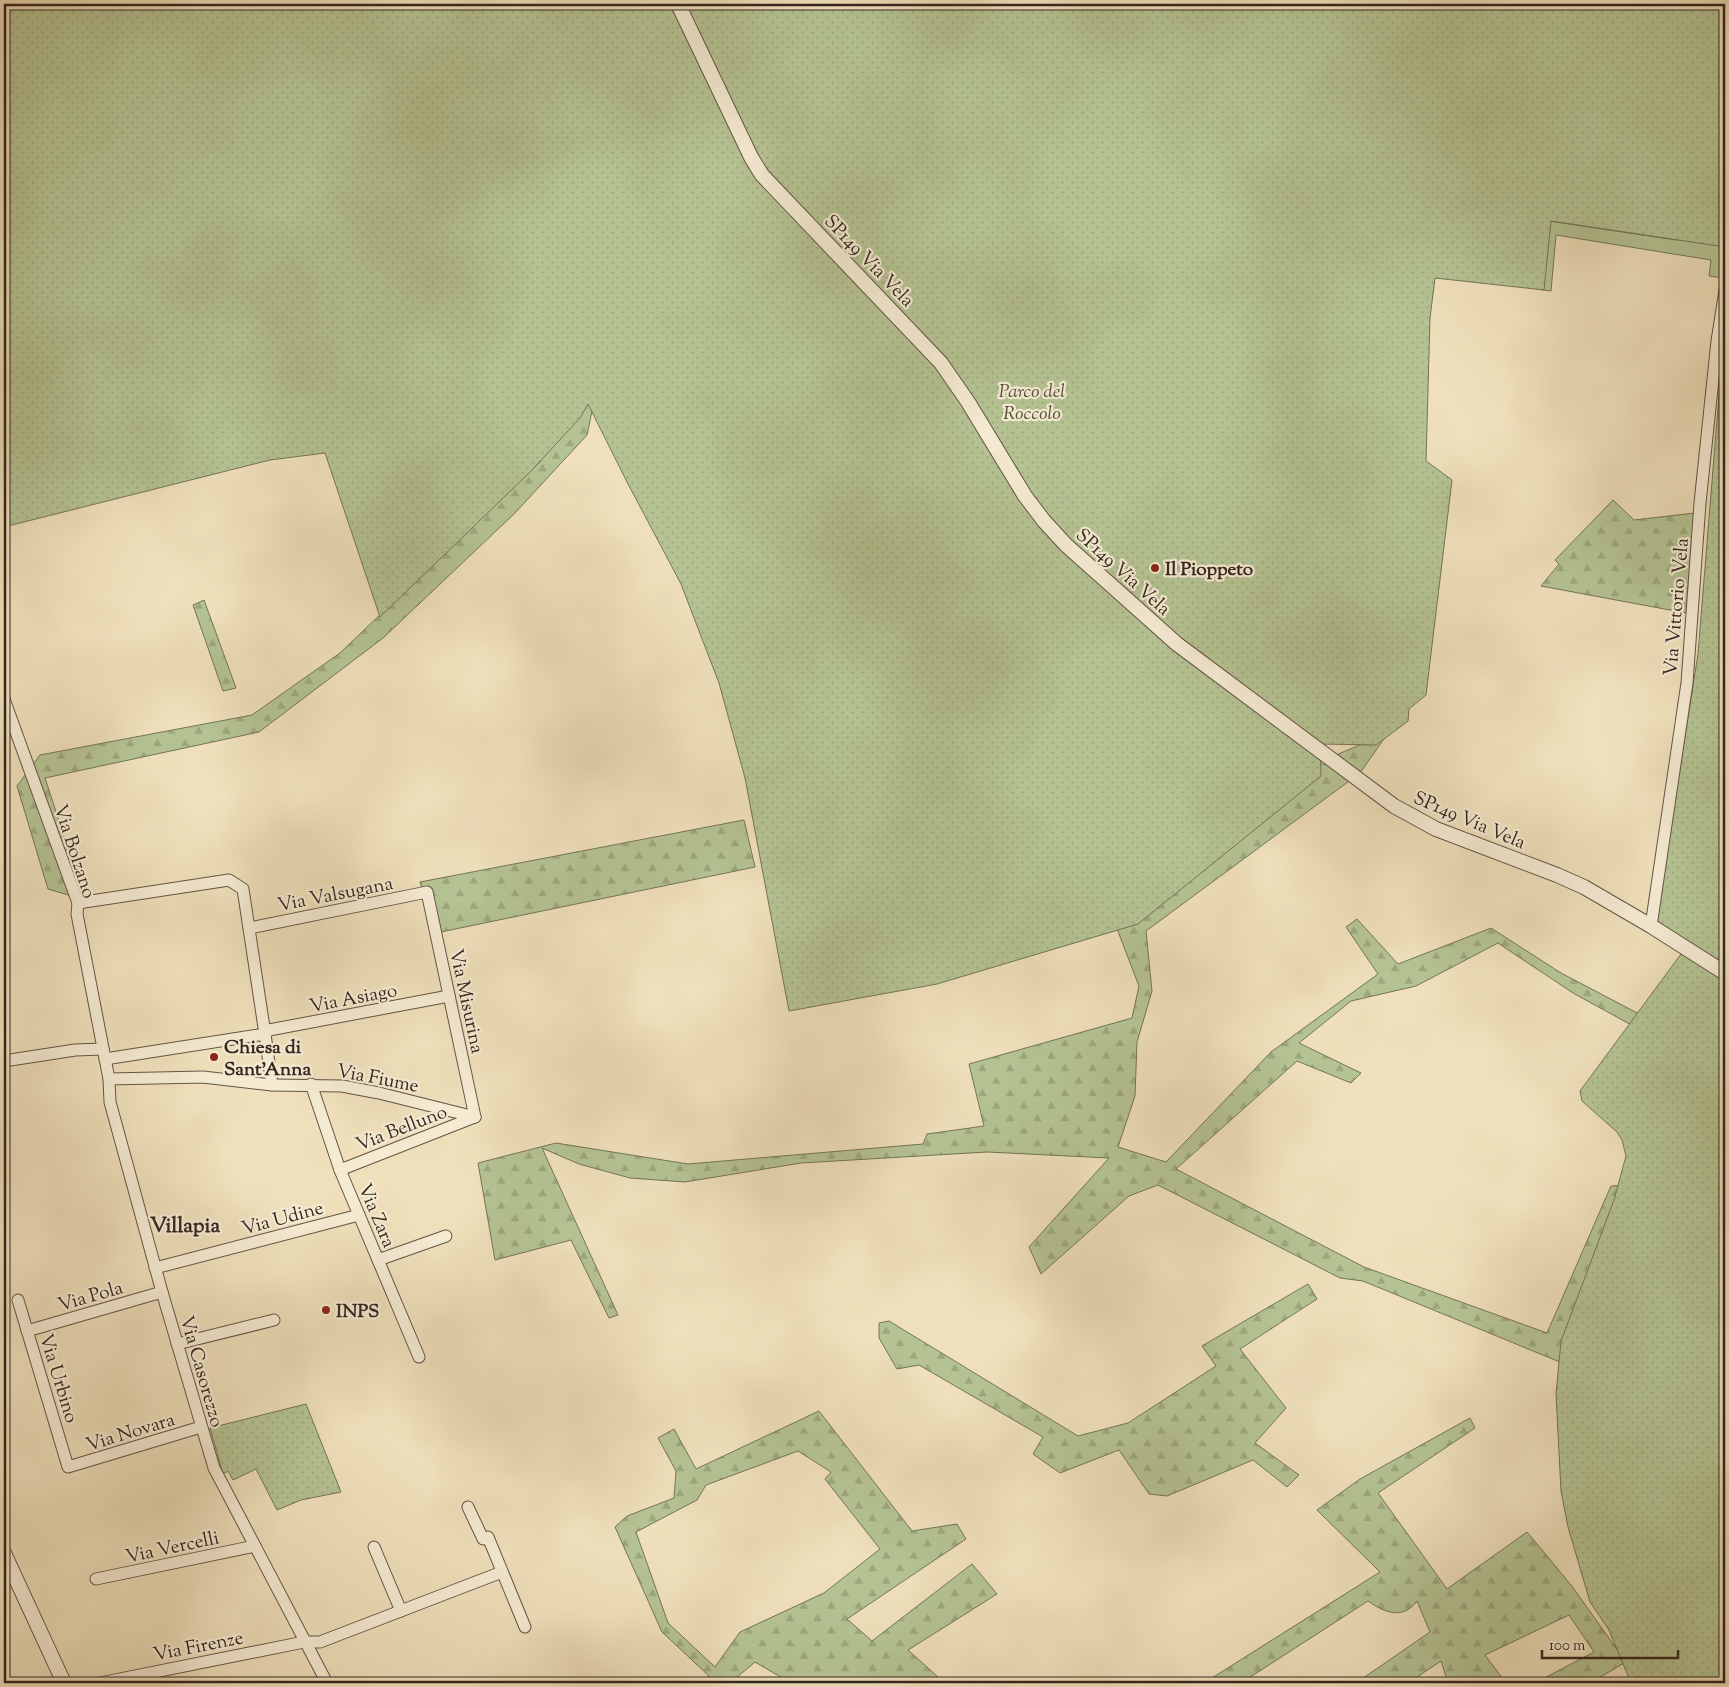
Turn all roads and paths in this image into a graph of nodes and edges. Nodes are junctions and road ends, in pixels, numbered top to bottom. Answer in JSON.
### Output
{"nodes":[{"id":1,"x":678,"y":4,"type":"edge"},
{"id":2,"x":1725,"y":290,"type":"edge"},
{"id":3,"x":4,"y":699,"type":"edge"},
{"id":4,"x":427,"y":892,"type":"joint"},
{"id":5,"x":78,"y":904,"type":"junction"},
{"id":6,"x":1651,"y":926,"type":"junction"},
{"id":7,"x":250,"y":928,"type":"junction"},
{"id":8,"x":1725,"y":973,"type":"edge"},
{"id":9,"x":449,"y":996,"type":"junction"},
{"id":10,"x":265,"y":1034,"type":"junction"},
{"id":11,"x":104,"y":1054,"type":"junction"},
{"id":12,"x":4,"y":1061,"type":"edge"},
{"id":13,"x":109,"y":1079,"type":"junction"},
{"id":14,"x":311,"y":1084,"type":"junction"},
{"id":15,"x":272,"y":1085,"type":"junction"},
{"id":16,"x":475,"y":1117,"type":"junction"},
{"id":17,"x":340,"y":1170,"type":"junction"},
{"id":18,"x":359,"y":1215,"type":"junction"},
{"id":19,"x":446,"y":1236,"type":"dead end"},
{"id":20,"x":378,"y":1260,"type":"junction"},
{"id":21,"x":155,"y":1268,"type":"junction"},
{"id":22,"x":162,"y":1292,"type":"junction"},
{"id":23,"x":18,"y":1300,"type":"dead end"},
{"id":24,"x":274,"y":1320,"type":"dead end"},
{"id":25,"x":27,"y":1331,"type":"junction"},
{"id":26,"x":177,"y":1344,"type":"junction"},
{"id":27,"x":419,"y":1357,"type":"dead end"},
{"id":28,"x":201,"y":1427,"type":"junction"},
{"id":29,"x":68,"y":1467,"type":"joint"},
{"id":30,"x":468,"y":1507,"type":"dead end"},
{"id":31,"x":255,"y":1546,"type":"junction"},
{"id":32,"x":374,"y":1547,"type":"dead end"},
{"id":33,"x":4,"y":1553,"type":"edge"},
{"id":34,"x":502,"y":1572,"type":"junction"},
{"id":35,"x":96,"y":1579,"type":"dead end"},
{"id":36,"x":401,"y":1611,"type":"junction"},
{"id":37,"x":525,"y":1627,"type":"dead end"},
{"id":38,"x":304,"y":1642,"type":"junction"},
{"id":39,"x":64,"y":1683,"type":"edge"},
{"id":40,"x":100,"y":1683,"type":"edge"},
{"id":41,"x":327,"y":1683,"type":"edge"}],
"edges":[{"from":1,"to":6,"type":"street","name":"SP149 Via Vela"},
{"from":2,"to":6,"type":"street","name":"Via Vittorio Vela"},
{"from":3,"to":5,"type":"street","name":"Via Bolzano"},
{"from":4,"to":7,"type":"street","name":"Via Valsugana"},
{"from":4,"to":9,"type":"street","name":"Via Misurina"},
{"from":5,"to":7,"type":"street"},
{"from":5,"to":11,"type":"street","name":"Via Bolzano"},
{"from":6,"to":8,"type":"street","name":"SP149 Via Vela"},
{"from":7,"to":10,"type":"street"},
{"from":9,"to":10,"type":"street","name":"Via Asiago"},
{"from":9,"to":16,"type":"street","name":"Via Misurina"},
{"from":10,"to":11,"type":"street","name":"Via Asiago"},
{"from":10,"to":15,"type":"street"},
{"from":11,"to":12,"type":"street","name":"Via Asiago"},
{"from":11,"to":13,"type":"street","name":"Via Casorezzo"},
{"from":13,"to":15,"type":"street","name":"Via Fiume"},
{"from":13,"to":21,"type":"street","name":"Via Casorezzo"},
{"from":14,"to":15,"type":"street","name":"Via Fiume"},
{"from":14,"to":16,"type":"street","name":"Via Fiume"},
{"from":14,"to":17,"type":"street","name":"Via Zara"},
{"from":16,"to":17,"type":"street","name":"Via Belluno"},
{"from":17,"to":18,"type":"street","name":"Via Zara"},
{"from":18,"to":20,"type":"street","name":"Via Zara"},
{"from":18,"to":21,"type":"street","name":"Via Udine"},
{"from":19,"to":20,"type":"street"},
{"from":20,"to":27,"type":"street","name":"Via Zara"},
{"from":21,"to":22,"type":"street","name":"Via Casorezzo"},
{"from":22,"to":25,"type":"street","name":"Via Pola"},
{"from":22,"to":26,"type":"street","name":"Via Casorezzo"},
{"from":23,"to":25,"type":"street","name":"Via Urbino"},
{"from":24,"to":26,"type":"street"},
{"from":25,"to":29,"type":"street","name":"Via Urbino"},
{"from":26,"to":28,"type":"street","name":"Via Casorezzo"},
{"from":28,"to":29,"type":"street","name":"Via Novara"},
{"from":28,"to":31,"type":"street","name":"Via Casorezzo"},
{"from":30,"to":34,"type":"street"},
{"from":31,"to":35,"type":"street","name":"Via Vercelli"},
{"from":31,"to":38,"type":"street","name":"Via Casorezzo"},
{"from":32,"to":36,"type":"street"},
{"from":33,"to":39,"type":"street"},
{"from":34,"to":36,"type":"street","name":"Via Firenze"},
{"from":34,"to":37,"type":"street"},
{"from":36,"to":38,"type":"street","name":"Via Firenze"},
{"from":38,"to":40,"type":"street","name":"Via Firenze"},
{"from":38,"to":41,"type":"street","name":"Via Casorezzo"}]}
